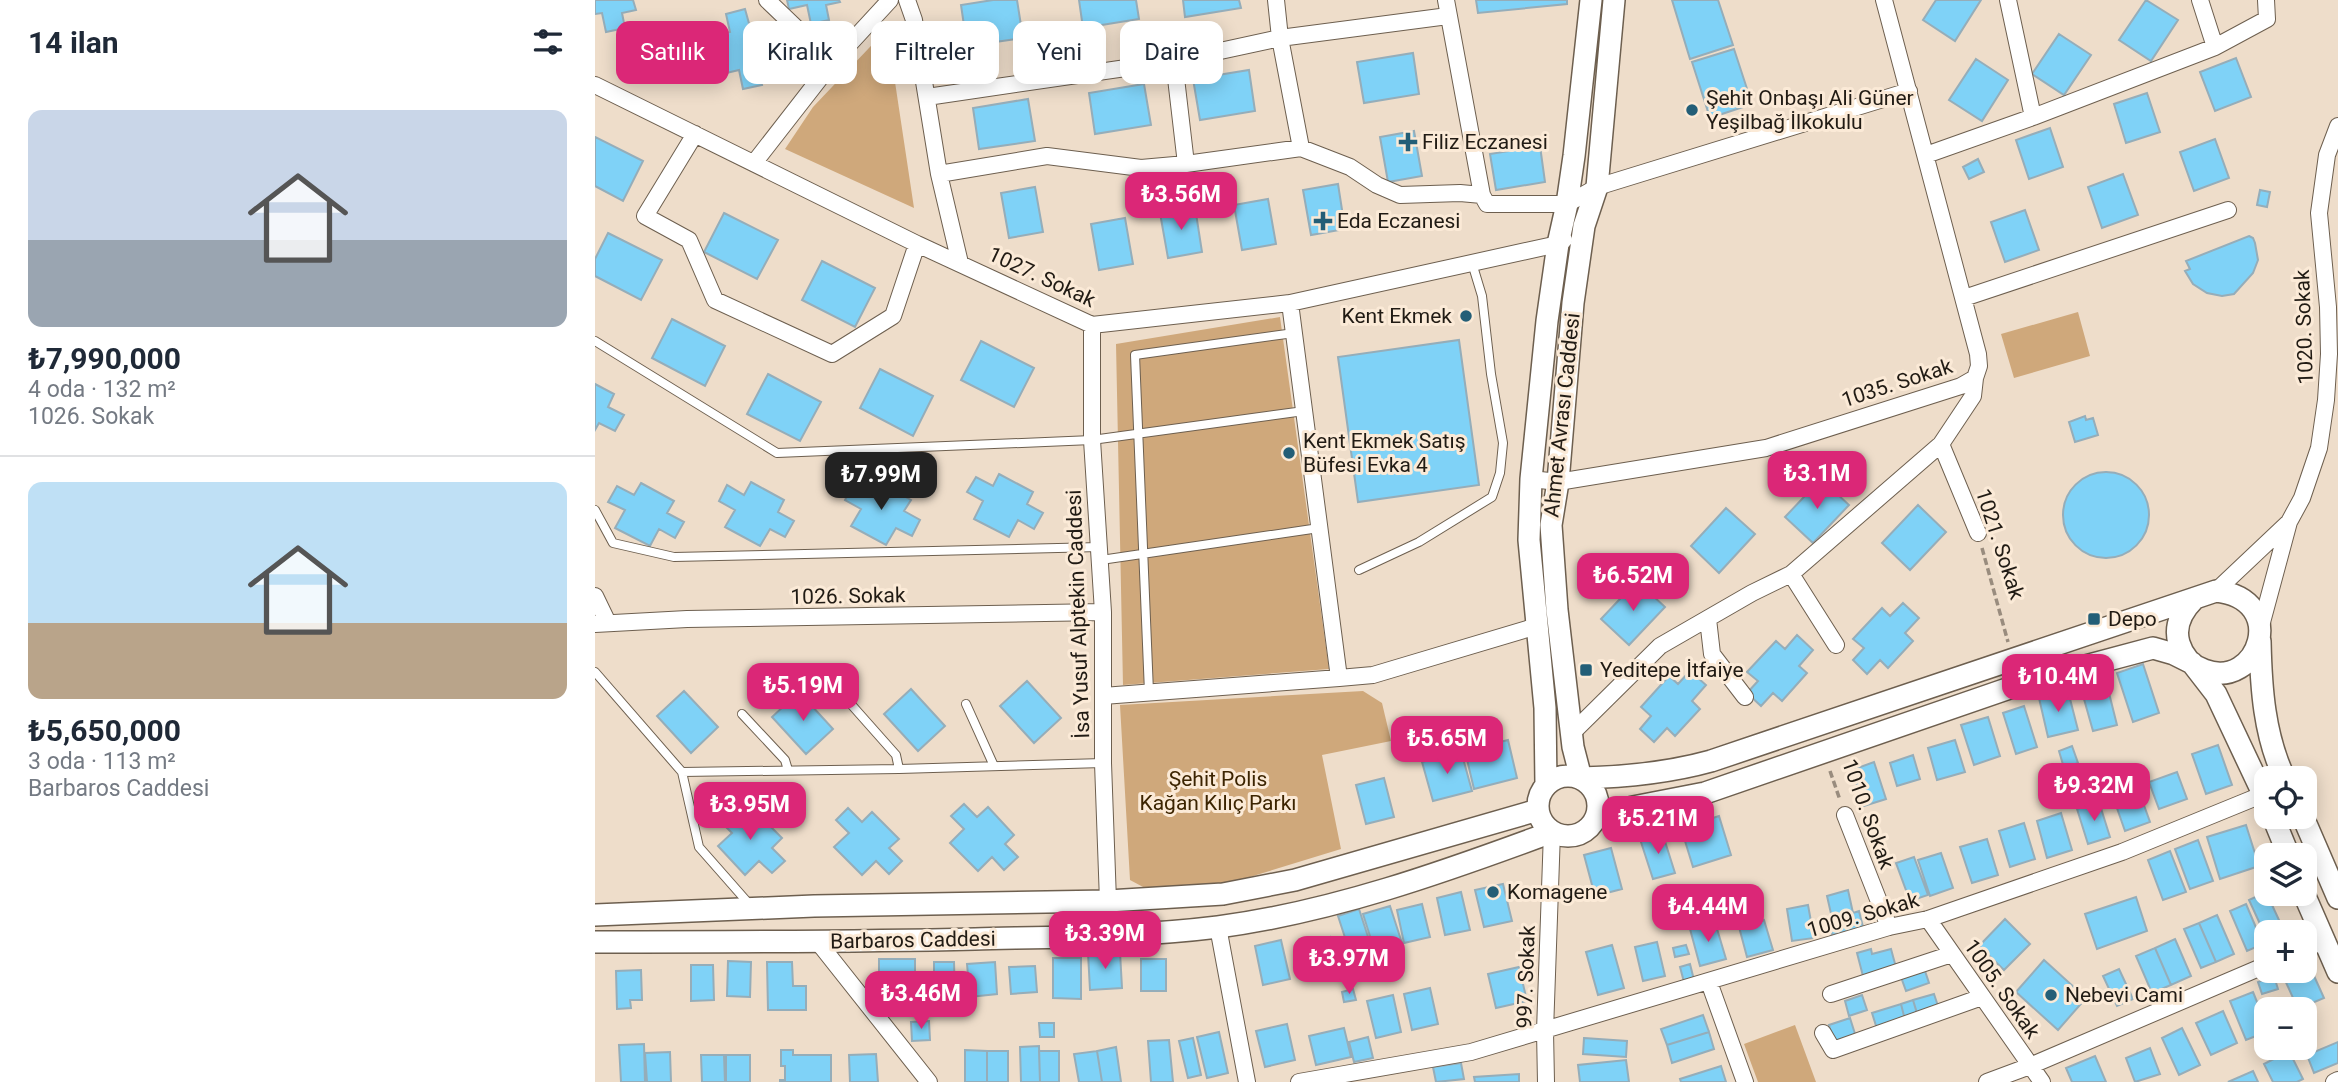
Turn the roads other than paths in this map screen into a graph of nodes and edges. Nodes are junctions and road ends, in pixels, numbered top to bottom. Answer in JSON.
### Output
{"nodes":[{"id":1,"x":767,"y":0,"type":"edge"},
{"id":2,"x":890,"y":0,"type":"edge"},
{"id":3,"x":907,"y":0,"type":"edge"},
{"id":4,"x":1276,"y":0,"type":"edge"},
{"id":5,"x":1591,"y":0,"type":"edge"},
{"id":6,"x":1614,"y":0,"type":"edge"},
{"id":7,"x":1884,"y":0,"type":"edge"},
{"id":8,"x":2008,"y":0,"type":"edge"},
{"id":9,"x":2200,"y":0,"type":"edge"},
{"id":10,"x":2266,"y":0,"type":"edge"},
{"id":11,"x":1447,"y":8,"type":"edge"},
{"id":12,"x":789,"y":21,"type":"edge"},
{"id":13,"x":857,"y":36,"type":"edge"},
{"id":14,"x":1280,"y":38,"type":"junction"},
{"id":15,"x":2215,"y":47,"type":"junction"},
{"id":16,"x":1223,"y":50,"type":"edge"},
{"id":17,"x":1120,"y":69,"type":"edge"},
{"id":18,"x":815,"y":84,"type":"edge"},
{"id":19,"x":1177,"y":84,"type":"edge"},
{"id":20,"x":595,"y":85,"type":"edge"},
{"id":21,"x":1909,"y":91,"type":"junction"},
{"id":22,"x":927,"y":97,"type":"junction"},
{"id":23,"x":2033,"y":117,"type":"junction"},
{"id":24,"x":2338,"y":126,"type":"edge"},
{"id":25,"x":695,"y":134,"type":"junction"},
{"id":26,"x":1301,"y":148,"type":"junction"},
{"id":27,"x":1926,"y":155,"type":"junction"},
{"id":28,"x":754,"y":163,"type":"junction"},
{"id":29,"x":1186,"y":164,"type":"junction"},
{"id":30,"x":939,"y":174,"type":"junction"},
{"id":31,"x":1597,"y":187,"type":"junction"},
{"id":32,"x":1482,"y":195,"type":"junction"},
{"id":33,"x":1567,"y":204,"type":"junction"},
{"id":34,"x":2228,"y":210,"type":"dead end"},
{"id":35,"x":1584,"y":226,"type":"junction"},
{"id":36,"x":917,"y":244,"type":"junction"},
{"id":37,"x":1558,"y":244,"type":"junction"},
{"id":38,"x":960,"y":263,"type":"junction"},
{"id":39,"x":1472,"y":263,"type":"junction"},
{"id":40,"x":1963,"y":298,"type":"junction"},
{"id":41,"x":1290,"y":303,"type":"junction"},
{"id":42,"x":1092,"y":325,"type":"junction"},
{"id":43,"x":1294,"y":334,"type":"junction"},
{"id":44,"x":595,"y":341,"type":"edge"},
{"id":45,"x":1975,"y":378,"type":"junction"},
{"id":46,"x":1304,"y":411,"type":"junction"},
{"id":47,"x":1138,"y":432,"type":"junction"},
{"id":48,"x":1092,"y":440,"type":"junction"},
{"id":49,"x":1941,"y":444,"type":"junction"},
{"id":50,"x":1531,"y":479,"type":"junction"},
{"id":51,"x":1558,"y":482,"type":"junction"},
{"id":52,"x":595,"y":510,"type":"edge"},
{"id":53,"x":2289,"y":522,"type":"junction"},
{"id":54,"x":1319,"y":528,"type":"junction"},
{"id":55,"x":1978,"y":533,"type":"road end"},
{"id":56,"x":1100,"y":554,"type":"junction"},
{"id":57,"x":1142,"y":556,"type":"junction"},
{"id":58,"x":1359,"y":570,"type":"dead end"},
{"id":59,"x":1791,"y":574,"type":"junction"},
{"id":60,"x":2216,"y":591,"type":"junction"},
{"id":61,"x":595,"y":596,"type":"edge"},
{"id":62,"x":2194,"y":599,"type":"junction"},
{"id":63,"x":1103,"y":612,"type":"junction"},
{"id":64,"x":1708,"y":619,"type":"junction"},
{"id":65,"x":601,"y":623,"type":"edge"},
{"id":66,"x":1537,"y":626,"type":"junction"},
{"id":67,"x":2260,"y":631,"type":"junction"},
{"id":68,"x":1836,"y":645,"type":"dead end"},
{"id":69,"x":2192,"y":663,"type":"junction"},
{"id":70,"x":595,"y":672,"type":"edge"},
{"id":71,"x":1339,"y":678,"type":"junction"},
{"id":72,"x":1149,"y":692,"type":"junction"},
{"id":73,"x":1103,"y":696,"type":"junction"},
{"id":74,"x":1745,"y":697,"type":"dead end"},
{"id":75,"x":849,"y":702,"type":"dead end"},
{"id":76,"x":966,"y":704,"type":"dead end"},
{"id":77,"x":742,"y":714,"type":"dead end"},
{"id":78,"x":1572,"y":733,"type":"junction"},
{"id":79,"x":1103,"y":763,"type":"junction"},
{"id":80,"x":994,"y":766,"type":"junction"},
{"id":81,"x":2278,"y":766,"type":"edge"},
{"id":82,"x":898,"y":769,"type":"junction"},
{"id":83,"x":788,"y":770,"type":"junction"},
{"id":84,"x":682,"y":772,"type":"junction"},
{"id":85,"x":2254,"y":774,"type":"edge"},
{"id":86,"x":1581,"y":778,"type":"junction"},
{"id":87,"x":1546,"y":785,"type":"junction"},
{"id":88,"x":2254,"y":801,"type":"edge"},
{"id":89,"x":1538,"y":810,"type":"junction"},
{"id":90,"x":1845,"y":815,"type":"road end"},
{"id":91,"x":1596,"y":819,"type":"junction"},
{"id":92,"x":2308,"y":829,"type":"edge"},
{"id":93,"x":1552,"y":832,"type":"junction"},
{"id":94,"x":2338,"y":898,"type":"edge"},
{"id":95,"x":1108,"y":901,"type":"junction"},
{"id":96,"x":753,"y":908,"type":"junction"},
{"id":97,"x":595,"y":915,"type":"edge"},
{"id":98,"x":1928,"y":919,"type":"junction"},
{"id":99,"x":1218,"y":927,"type":"junction"},
{"id":100,"x":1889,"y":927,"type":"junction"},
{"id":101,"x":595,"y":942,"type":"edge"},
{"id":102,"x":818,"y":942,"type":"junction"},
{"id":103,"x":2317,"y":948,"type":"edge"},
{"id":104,"x":1952,"y":954,"type":"junction"},
{"id":105,"x":2254,"y":970,"type":"edge"},
{"id":106,"x":2338,"y":972,"type":"edge"},
{"id":107,"x":1709,"y":982,"type":"junction"},
{"id":108,"x":1831,"y":993,"type":"dead end"},
{"id":109,"x":1982,"y":998,"type":"junction"},
{"id":110,"x":1545,"y":1031,"type":"junction"},
{"id":111,"x":1823,"y":1033,"type":"dead end"},
{"id":112,"x":2030,"y":1066,"type":"junction"},
{"id":113,"x":1350,"y":1078,"type":"edge"},
{"id":114,"x":929,"y":1082,"type":"edge"},
{"id":115,"x":1247,"y":1082,"type":"edge"},
{"id":116,"x":1299,"y":1082,"type":"edge"},
{"id":117,"x":1546,"y":1082,"type":"edge"},
{"id":118,"x":1745,"y":1082,"type":"edge"},
{"id":119,"x":1987,"y":1082,"type":"edge"},
{"id":120,"x":2042,"y":1082,"type":"edge"}],
"edges":[{"from":1,"to":12,"type":"street"},
{"from":2,"to":13,"type":"street"},
{"from":3,"to":22,"type":"street"},
{"from":4,"to":14,"type":"street"},
{"from":5,"to":33,"type":"main road","name":"Ahmet Avrası Caddesi"},
{"from":6,"to":31,"type":"main road","name":"Ahmet Avrası Caddesi"},
{"from":7,"to":21,"type":"street","name":"1035. Sokak"},
{"from":8,"to":23,"type":"street"},
{"from":9,"to":15,"type":"street"},
{"from":10,"to":15,"type":"street"},
{"from":11,"to":14,"type":"street"},
{"from":11,"to":32,"type":"street"},
{"from":14,"to":16,"type":"street"},
{"from":14,"to":26,"type":"street"},
{"from":15,"to":23,"type":"street"},
{"from":17,"to":22,"type":"street"},
{"from":18,"to":28,"type":"street"},
{"from":19,"to":29,"type":"street"},
{"from":20,"to":25,"type":"street","name":"1027. Sokak"},
{"from":21,"to":27,"type":"street","name":"1035. Sokak"},
{"from":21,"to":31,"type":"street"},
{"from":22,"to":30,"type":"street"},
{"from":23,"to":27,"type":"street"},
{"from":24,"to":53,"type":"street","name":"1020. Sokak"},
{"from":25,"to":28,"type":"street","name":"1027. Sokak"},
{"from":25,"to":36,"type":"street"},
{"from":26,"to":29,"type":"street"},
{"from":26,"to":32,"type":"street"},
{"from":27,"to":40,"type":"street","name":"1035. Sokak"},
{"from":28,"to":36,"type":"street","name":"1027. Sokak"},
{"from":29,"to":30,"type":"street"},
{"from":30,"to":38,"type":"street"},
{"from":31,"to":33,"type":"street"},
{"from":31,"to":35,"type":"main road","name":"Ahmet Avrası Caddesi"},
{"from":32,"to":33,"type":"street"},
{"from":33,"to":37,"type":"main road","name":"Ahmet Avrası Caddesi"},
{"from":34,"to":40,"type":"street"},
{"from":35,"to":37,"type":"street","name":"1027. Sokak"},
{"from":35,"to":51,"type":"main road","name":"Ahmet Avrası Caddesi"},
{"from":36,"to":38,"type":"street","name":"1027. Sokak"},
{"from":37,"to":39,"type":"street","name":"1027. Sokak"},
{"from":37,"to":50,"type":"main road","name":"Ahmet Avrası Caddesi"},
{"from":38,"to":42,"type":"street","name":"1027. Sokak"},
{"from":39,"to":41,"type":"street","name":"1027. Sokak"},
{"from":39,"to":58,"type":"lane"},
{"from":40,"to":45,"type":"street","name":"1035. Sokak"},
{"from":41,"to":42,"type":"street","name":"1027. Sokak"},
{"from":41,"to":43,"type":"street"},
{"from":42,"to":48,"type":"street","name":"İsa Yusuf Alptekin Caddesi"},
{"from":43,"to":46,"type":"street"},
{"from":43,"to":47,"type":"lane"},
{"from":44,"to":48,"type":"lane"},
{"from":45,"to":49,"type":"street"},
{"from":45,"to":51,"type":"street","name":"1035. Sokak"},
{"from":46,"to":47,"type":"lane"},
{"from":46,"to":54,"type":"street"},
{"from":47,"to":48,"type":"lane"},
{"from":47,"to":57,"type":"lane"},
{"from":48,"to":56,"type":"street","name":"İsa Yusuf Alptekin Caddesi"},
{"from":49,"to":55,"type":"street","name":"1021. Sokak"},
{"from":49,"to":59,"type":"street"},
{"from":50,"to":51,"type":"street","name":"1035. Sokak"},
{"from":50,"to":66,"type":"main road","name":"Ahmet Avrası Caddesi"},
{"from":51,"to":78,"type":"main road","name":"Ahmet Avrası Caddesi"},
{"from":52,"to":56,"type":"lane"},
{"from":53,"to":60,"type":"street","name":"1020. Sokak"},
{"from":53,"to":67,"type":"street","name":"1020. Sokak"},
{"from":54,"to":57,"type":"lane"},
{"from":54,"to":71,"type":"street"},
{"from":56,"to":57,"type":"lane"},
{"from":56,"to":63,"type":"street","name":"İsa Yusuf Alptekin Caddesi"},
{"from":57,"to":72,"type":"lane"},
{"from":59,"to":64,"type":"street"},
{"from":59,"to":68,"type":"street"},
{"from":60,"to":62,"type":"main road"},
{"from":60,"to":67,"type":"main road"},
{"from":61,"to":65,"type":"street"},
{"from":62,"to":69,"type":"main road"},
{"from":62,"to":86,"type":"main road"},
{"from":63,"to":65,"type":"street","name":"1026. Sokak"},
{"from":63,"to":73,"type":"street","name":"İsa Yusuf Alptekin Caddesi"},
{"from":64,"to":74,"type":"street"},
{"from":64,"to":78,"type":"street"},
{"from":66,"to":71,"type":"street"},
{"from":66,"to":87,"type":"main road","name":"Ahmet Avrası Caddesi"},
{"from":67,"to":69,"type":"main road"},
{"from":67,"to":81,"type":"main road"},
{"from":69,"to":85,"type":"main road"},
{"from":69,"to":91,"type":"main road"},
{"from":70,"to":84,"type":"lane"},
{"from":71,"to":72,"type":"street"},
{"from":72,"to":73,"type":"street"},
{"from":73,"to":79,"type":"street","name":"İsa Yusuf Alptekin Caddesi"},
{"from":75,"to":82,"type":"lane"},
{"from":76,"to":80,"type":"lane"},
{"from":77,"to":83,"type":"lane"},
{"from":78,"to":86,"type":"main road","name":"Ahmet Avrası Caddesi"},
{"from":79,"to":80,"type":"lane"},
{"from":79,"to":95,"type":"street","name":"İsa Yusuf Alptekin Caddesi"},
{"from":80,"to":82,"type":"lane"},
{"from":82,"to":83,"type":"lane"},
{"from":83,"to":84,"type":"lane"},
{"from":84,"to":96,"type":"lane"},
{"from":86,"to":87,"type":"main road"},
{"from":86,"to":91,"type":"main road"},
{"from":87,"to":89,"type":"main road"},
{"from":88,"to":98,"type":"street","name":"1009. Sokak"},
{"from":89,"to":93,"type":"main road"},
{"from":89,"to":95,"type":"main road","name":"Barbaros Caddesi"},
{"from":90,"to":100,"type":"street","name":"1010. Sokak"},
{"from":91,"to":93,"type":"main road"},
{"from":92,"to":94,"type":"main road"},
{"from":93,"to":99,"type":"main road","name":"Barbaros Caddesi"},
{"from":93,"to":110,"type":"street","name":"997. Sokak"},
{"from":95,"to":96,"type":"main road","name":"Barbaros Caddesi"},
{"from":96,"to":97,"type":"main road","name":"Barbaros Caddesi"},
{"from":98,"to":100,"type":"street","name":"1009. Sokak"},
{"from":98,"to":104,"type":"street","name":"1005. Sokak"},
{"from":99,"to":102,"type":"main road","name":"Barbaros Caddesi"},
{"from":99,"to":115,"type":"street"},
{"from":100,"to":107,"type":"street","name":"1009. Sokak"},
{"from":101,"to":102,"type":"main road","name":"Barbaros Caddesi"},
{"from":102,"to":114,"type":"street"},
{"from":103,"to":106,"type":"main road"},
{"from":104,"to":108,"type":"street"},
{"from":104,"to":109,"type":"street","name":"1005. Sokak"},
{"from":105,"to":112,"type":"street"},
{"from":107,"to":110,"type":"street","name":"1009. Sokak"},
{"from":107,"to":118,"type":"street"},
{"from":109,"to":111,"type":"street"},
{"from":109,"to":112,"type":"street","name":"1005. Sokak"},
{"from":110,"to":113,"type":"street","name":"1009. Sokak"},
{"from":110,"to":117,"type":"street","name":"997. Sokak"},
{"from":112,"to":119,"type":"street"},
{"from":112,"to":120,"type":"street","name":"1005. Sokak"},
{"from":113,"to":116,"type":"street","name":"1009. Sokak"}]}
